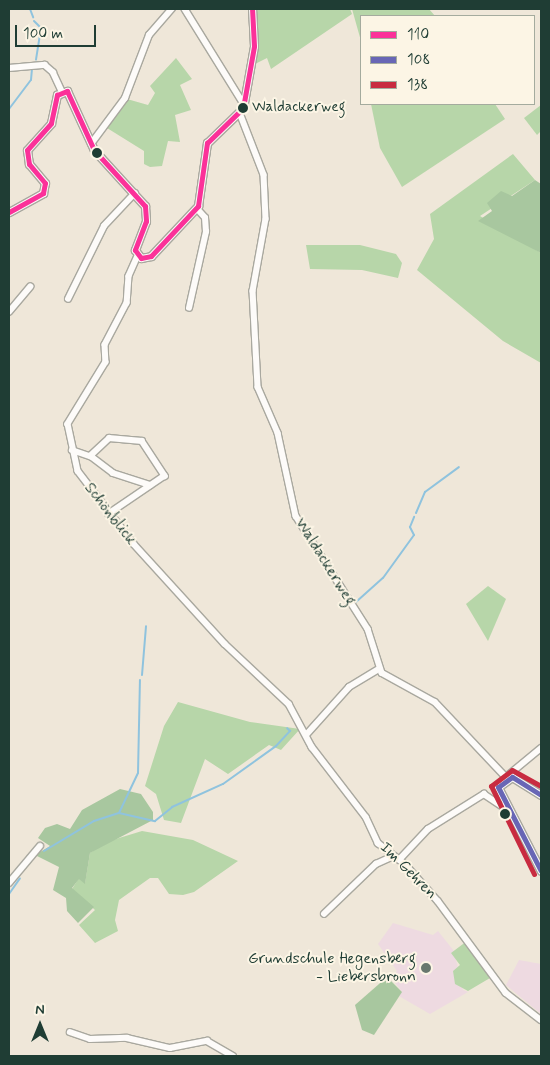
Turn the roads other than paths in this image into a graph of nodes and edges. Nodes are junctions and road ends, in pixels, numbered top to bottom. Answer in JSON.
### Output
{"nodes":[{"id":1,"x":172,"y":9,"type":"edge"},
{"id":2,"x":185,"y":9,"type":"edge"},
{"id":3,"x":252,"y":9,"type":"edge"},
{"id":4,"x":9,"y":68,"type":"edge"},
{"id":5,"x":62,"y":91,"type":"junction"},
{"id":6,"x":244,"y":104,"type":"junction"},
{"id":7,"x":240,"y":113,"type":"junction"},
{"id":8,"x":91,"y":144,"type":"junction"},
{"id":9,"x":136,"y":193,"type":"junction"},
{"id":10,"x":197,"y":208,"type":"junction"},
{"id":11,"x":9,"y":212,"type":"edge"},
{"id":12,"x":138,"y":256,"type":"junction"},
{"id":13,"x":30,"y":287,"type":"dead end"},
{"id":14,"x":68,"y":300,"type":"dead end"},
{"id":15,"x":189,"y":308,"type":"dead end"},
{"id":16,"x":9,"y":312,"type":"edge"},
{"id":17,"x":72,"y":450,"type":"junction"},
{"id":18,"x":90,"y":456,"type":"junction"},
{"id":19,"x":150,"y":485,"type":"junction"},
{"id":20,"x":109,"y":514,"type":"junction"},
{"id":21,"x":160,"y":570,"type":"joint"},
{"id":22,"x":379,"y":669,"type":"junction"},
{"id":23,"x":306,"y":734,"type":"junction"},
{"id":24,"x":541,"y":748,"type":"edge"},
{"id":25,"x":506,"y":777,"type":"junction"},
{"id":26,"x":541,"y":795,"type":"edge"},
{"id":27,"x":511,"y":812,"type":"junction"},
{"id":28,"x":40,"y":846,"type":"dead end"},
{"id":29,"x":392,"y":857,"type":"junction"},
{"id":30,"x":399,"y":860,"type":"junction"},
{"id":31,"x":541,"y":869,"type":"edge"},
{"id":32,"x":9,"y":883,"type":"edge"},
{"id":33,"x":324,"y":914,"type":"dead end"},
{"id":34,"x":541,"y":1020,"type":"edge"},
{"id":35,"x":70,"y":1032,"type":"dead end"},
{"id":36,"x":233,"y":1056,"type":"edge"}],
"edges":[{"from":1,"to":8,"type":"street"},
{"from":2,"to":6,"type":"street"},
{"from":3,"to":6,"type":"street"},
{"from":4,"to":5,"type":"street"},
{"from":5,"to":8,"type":"street"},
{"from":5,"to":11,"type":"street"},
{"from":6,"to":7,"type":"street"},
{"from":7,"to":10,"type":"street"},
{"from":7,"to":22,"type":"street","name":"Waldackerweg"},
{"from":8,"to":9,"type":"street"},
{"from":9,"to":12,"type":"street"},
{"from":9,"to":14,"type":"street"},
{"from":10,"to":12,"type":"street"},
{"from":10,"to":15,"type":"street"},
{"from":12,"to":17,"type":"street","name":"Schönblick"},
{"from":13,"to":16,"type":"street"},
{"from":17,"to":18,"type":"street","name":"Schönblick"},
{"from":17,"to":20,"type":"street","name":"Schönblick"},
{"from":18,"to":19,"type":"street","name":"Schönblick"},
{"from":18,"to":19,"type":"street","name":"Schönblick"},
{"from":19,"to":20,"type":"street"},
{"from":20,"to":21,"type":"street","name":"Schönblick"},
{"from":21,"to":23,"type":"street","name":"Im Gehren"},
{"from":22,"to":23,"type":"street"},
{"from":22,"to":25,"type":"street"},
{"from":23,"to":29,"type":"street","name":"Im Gehren"},
{"from":24,"to":25,"type":"street"},
{"from":25,"to":26,"type":"street"},
{"from":25,"to":27,"type":"street"},
{"from":27,"to":30,"type":"street"},
{"from":27,"to":31,"type":"street"},
{"from":28,"to":32,"type":"street"},
{"from":29,"to":30,"type":"street","name":"Im Gehren"},
{"from":29,"to":33,"type":"street"},
{"from":30,"to":34,"type":"street","name":"Im Gehren"},
{"from":35,"to":36,"type":"street"}]}
